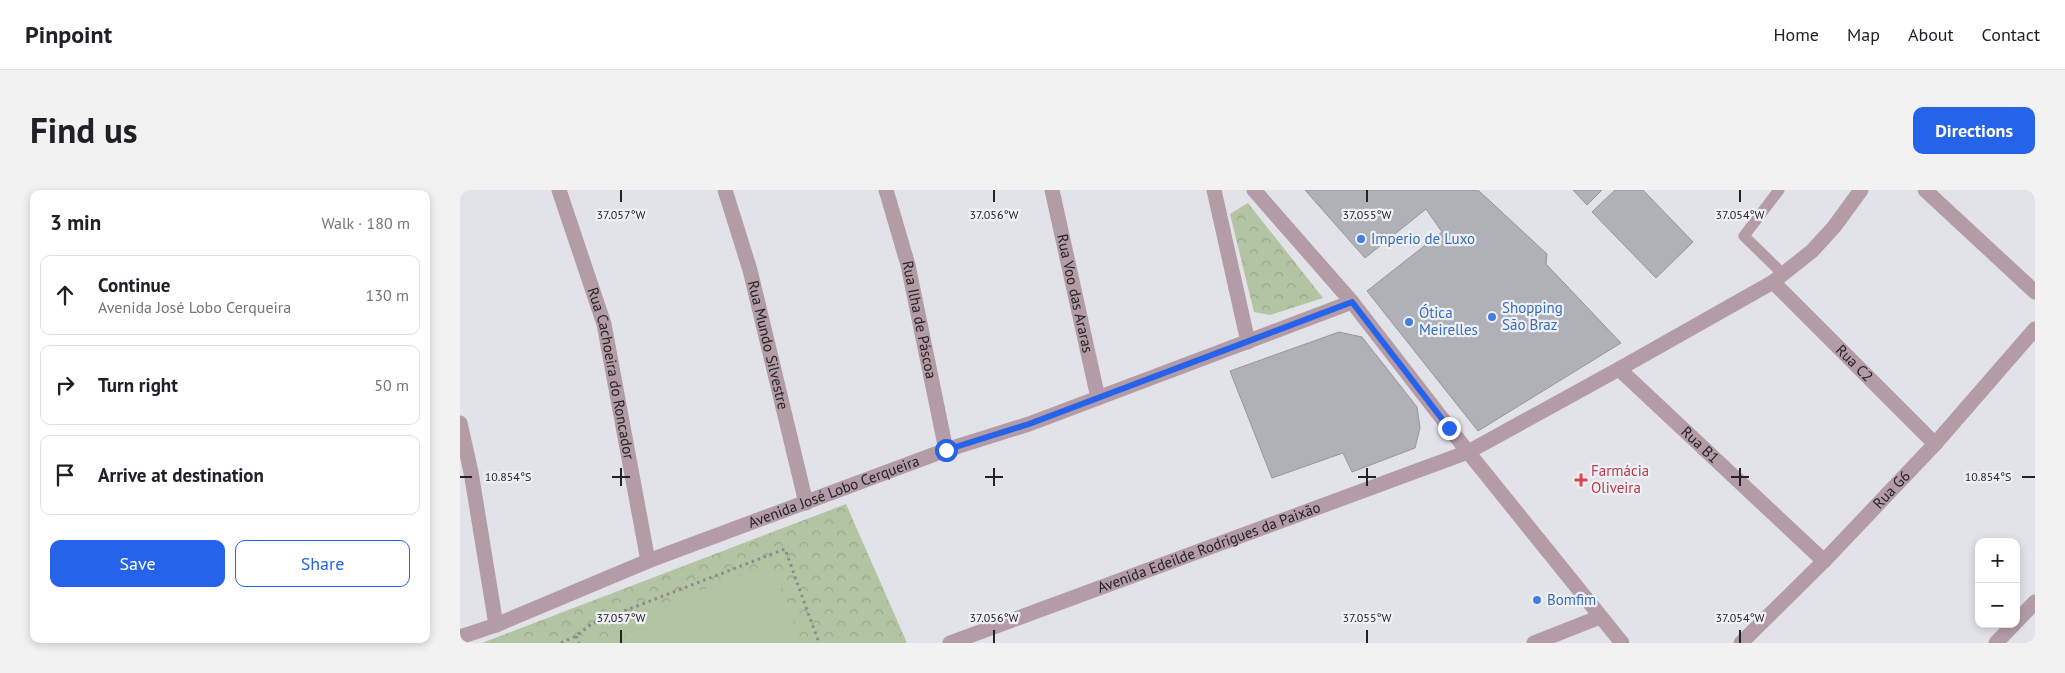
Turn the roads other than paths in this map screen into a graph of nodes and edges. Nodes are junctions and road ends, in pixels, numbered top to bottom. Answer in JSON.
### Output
{"nodes":[{"id":1,"x":559,"y":190,"type":"edge"},
{"id":2,"x":725,"y":190,"type":"edge"},
{"id":3,"x":886,"y":190,"type":"edge"},
{"id":4,"x":1052,"y":190,"type":"edge"},
{"id":5,"x":1214,"y":190,"type":"edge"},
{"id":6,"x":1254,"y":190,"type":"edge"},
{"id":7,"x":1780,"y":190,"type":"edge"},
{"id":8,"x":1861,"y":190,"type":"edge"},
{"id":9,"x":1925,"y":190,"type":"edge"},
{"id":10,"x":1778,"y":278,"type":"junction"},
{"id":11,"x":2035,"y":292,"type":"edge"},
{"id":12,"x":1352,"y":302,"type":"junction"},
{"id":13,"x":2035,"y":328,"type":"edge"},
{"id":14,"x":1248,"y":342,"type":"junction"},
{"id":15,"x":1620,"y":370,"type":"junction"},
{"id":16,"x":1098,"y":398,"type":"junction"},
{"id":17,"x":460,"y":423,"type":"edge"},
{"id":18,"x":1935,"y":444,"type":"junction"},
{"id":19,"x":946,"y":450,"type":"junction"},
{"id":20,"x":1468,"y":452,"type":"junction"},
{"id":21,"x":806,"y":503,"type":"junction"},
{"id":22,"x":648,"y":561,"type":"junction"},
{"id":23,"x":1824,"y":561,"type":"junction"},
{"id":24,"x":2035,"y":602,"type":"edge"},
{"id":25,"x":1600,"y":617,"type":"junction"},
{"id":26,"x":2020,"y":618,"type":"edge"},
{"id":27,"x":496,"y":625,"type":"junction"},
{"id":28,"x":2010,"y":628,"type":"edge"},
{"id":29,"x":460,"y":638,"type":"edge"},
{"id":30,"x":950,"y":643,"type":"edge"},
{"id":31,"x":1534,"y":643,"type":"edge"},
{"id":32,"x":1622,"y":643,"type":"edge"},
{"id":33,"x":1741,"y":643,"type":"edge"},
{"id":34,"x":1996,"y":643,"type":"edge"}],
"edges":[{"from":1,"to":22,"type":"street","name":"Rua Cachoeira do Roncador"},
{"from":2,"to":21,"type":"street","name":"Rua Mundo Silvestre"},
{"from":3,"to":19,"type":"street","name":"Rua Ilha de Páscoa"},
{"from":4,"to":16,"type":"street","name":"Rua Voo das Araras"},
{"from":5,"to":14,"type":"street"},
{"from":6,"to":12,"type":"street"},
{"from":7,"to":10,"type":"lane"},
{"from":8,"to":10,"type":"street","name":"Avenida Edeilde Rodrigues da Paixão"},
{"from":9,"to":11,"type":"street"},
{"from":10,"to":15,"type":"street","name":"Avenida Edeilde Rodrigues da Paixão"},
{"from":10,"to":18,"type":"street","name":"Rua C2"},
{"from":12,"to":14,"type":"street","name":"Avenida José Lobo Cerqueira"},
{"from":12,"to":20,"type":"street"},
{"from":13,"to":18,"type":"street","name":"Rua G6"},
{"from":14,"to":16,"type":"street","name":"Avenida José Lobo Cerqueira"},
{"from":15,"to":20,"type":"street","name":"Avenida Edeilde Rodrigues da Paixão"},
{"from":15,"to":23,"type":"street","name":"Rua B1"},
{"from":16,"to":19,"type":"street","name":"Avenida José Lobo Cerqueira"},
{"from":17,"to":27,"type":"street"},
{"from":18,"to":23,"type":"street","name":"Rua G6"},
{"from":19,"to":21,"type":"street","name":"Avenida José Lobo Cerqueira"},
{"from":20,"to":25,"type":"street"},
{"from":20,"to":30,"type":"street","name":"Avenida Edeilde Rodrigues da Paixão"},
{"from":21,"to":22,"type":"street","name":"Avenida José Lobo Cerqueira"},
{"from":22,"to":27,"type":"street","name":"Avenida José Lobo Cerqueira"},
{"from":23,"to":33,"type":"street","name":"Rua G6"},
{"from":24,"to":26,"type":"street"},
{"from":25,"to":31,"type":"street"},
{"from":25,"to":32,"type":"street"},
{"from":27,"to":29,"type":"street","name":"Avenida José Lobo Cerqueira"},
{"from":28,"to":34,"type":"street"}]}
